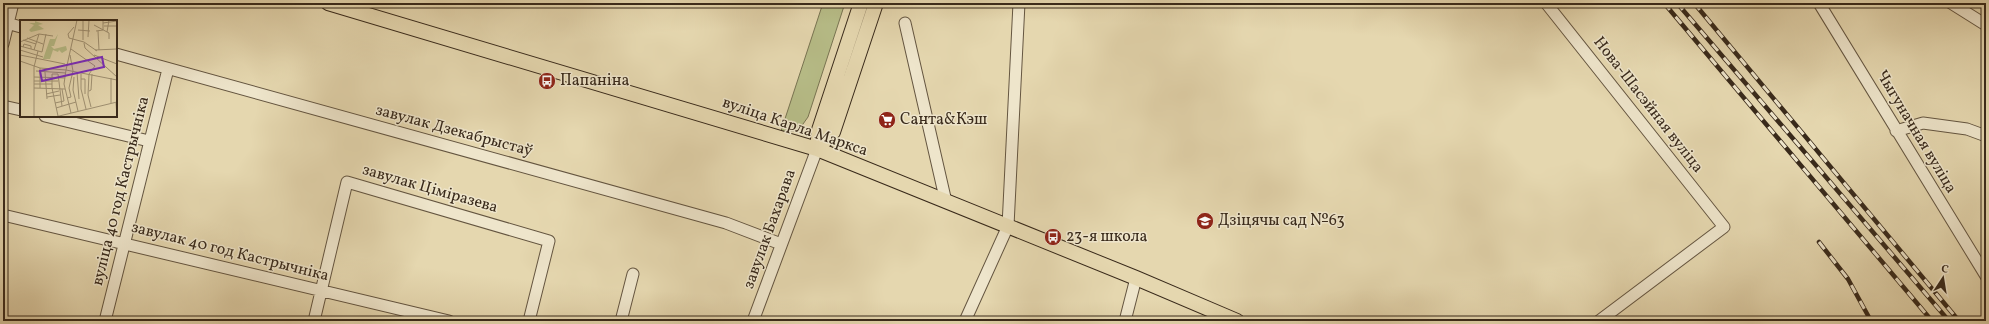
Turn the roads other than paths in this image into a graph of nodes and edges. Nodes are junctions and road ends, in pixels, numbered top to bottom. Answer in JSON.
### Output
{"nodes":[{"id":1,"x":13,"y":3,"type":"edge"},
{"id":2,"x":328,"y":3,"type":"edge"},
{"id":3,"x":861,"y":3,"type":"edge"},
{"id":4,"x":876,"y":3,"type":"edge"},
{"id":5,"x":1019,"y":3,"type":"edge"},
{"id":6,"x":1546,"y":3,"type":"edge"},
{"id":7,"x":1819,"y":3,"type":"edge"},
{"id":8,"x":1951,"y":3,"type":"edge"},
{"id":9,"x":5,"y":22,"type":"edge"},
{"id":10,"x":905,"y":24,"type":"dead end"},
{"id":11,"x":1986,"y":25,"type":"edge"},
{"id":12,"x":20,"y":27,"type":"edge"},
{"id":13,"x":3,"y":44,"type":"edge"},
{"id":14,"x":117,"y":54,"type":"edge"},
{"id":15,"x":168,"y":69,"type":"junction"},
{"id":16,"x":3,"y":106,"type":"edge"},
{"id":17,"x":20,"y":110,"type":"edge"},
{"id":18,"x":49,"y":117,"type":"edge"},
{"id":19,"x":1896,"y":131,"type":"junction"},
{"id":20,"x":1986,"y":136,"type":"edge"},
{"id":21,"x":149,"y":142,"type":"junction"},
{"id":22,"x":817,"y":149,"type":"junction"},
{"id":23,"x":946,"y":202,"type":"junction"},
{"id":24,"x":3,"y":215,"type":"edge"},
{"id":25,"x":1008,"y":226,"type":"junction"},
{"id":26,"x":124,"y":242,"type":"junction"},
{"id":27,"x":781,"y":244,"type":"junction"},
{"id":28,"x":633,"y":274,"type":"dead end"},
{"id":29,"x":1986,"y":276,"type":"edge"},
{"id":30,"x":1136,"y":278,"type":"junction"},
{"id":31,"x":321,"y":291,"type":"junction"},
{"id":32,"x":105,"y":321,"type":"edge"},
{"id":33,"x":314,"y":321,"type":"edge"},
{"id":34,"x":449,"y":321,"type":"edge"},
{"id":35,"x":529,"y":321,"type":"edge"},
{"id":36,"x":621,"y":321,"type":"edge"},
{"id":37,"x":753,"y":321,"type":"edge"},
{"id":38,"x":965,"y":321,"type":"edge"},
{"id":39,"x":1125,"y":321,"type":"edge"},
{"id":40,"x":1237,"y":321,"type":"edge"},
{"id":41,"x":1599,"y":321,"type":"edge"}],
"edges":[{"from":1,"to":9,"type":"street"},
{"from":2,"to":22,"type":"main road","name":"вуліца Карла Маркса"},
{"from":3,"to":22,"type":"main road"},
{"from":4,"to":22,"type":"main road"},
{"from":5,"to":25,"type":"street"},
{"from":6,"to":41,"type":"street","name":"Нова-Шасэйная вуліца"},
{"from":7,"to":19,"type":"street","name":"Чыгуначная вуліца"},
{"from":8,"to":11,"type":"street"},
{"from":9,"to":12,"type":"street"},
{"from":9,"to":13,"type":"street"},
{"from":10,"to":23,"type":"street"},
{"from":14,"to":15,"type":"street","name":"завулак Дзекабрыстаў"},
{"from":15,"to":21,"type":"street","name":"вуліца 40 год Кастрычніка"},
{"from":15,"to":27,"type":"street","name":"завулак Дзекабрыстаў"},
{"from":16,"to":17,"type":"street"},
{"from":18,"to":21,"type":"street"},
{"from":19,"to":20,"type":"street"},
{"from":19,"to":29,"type":"street","name":"Чыгуначная вуліца"},
{"from":21,"to":26,"type":"street","name":"вуліца 40 год Кастрычніка"},
{"from":22,"to":23,"type":"main road","name":"вуліца Карла Маркса"},
{"from":22,"to":27,"type":"street","name":"завулак Бахарава"},
{"from":23,"to":25,"type":"main road","name":"вуліца Карла Маркса"},
{"from":24,"to":26,"type":"street","name":"завулак 40 год Кастрычніка"},
{"from":25,"to":30,"type":"main road","name":"вуліца Карла Маркса"},
{"from":25,"to":38,"type":"street"},
{"from":26,"to":31,"type":"street","name":"завулак 40 год Кастрычніка"},
{"from":26,"to":32,"type":"street","name":"вуліца 40 год Кастрычніка"},
{"from":27,"to":37,"type":"street","name":"завулак Бахарава"},
{"from":28,"to":36,"type":"street"},
{"from":30,"to":39,"type":"street"},
{"from":30,"to":40,"type":"main road","name":"вуліца Карла Маркса"},
{"from":31,"to":33,"type":"street","name":"завулак Ціміразева"},
{"from":31,"to":34,"type":"street","name":"завулак 40 год Кастрычніка"},
{"from":31,"to":35,"type":"street","name":"завулак Ціміразева"}]}
